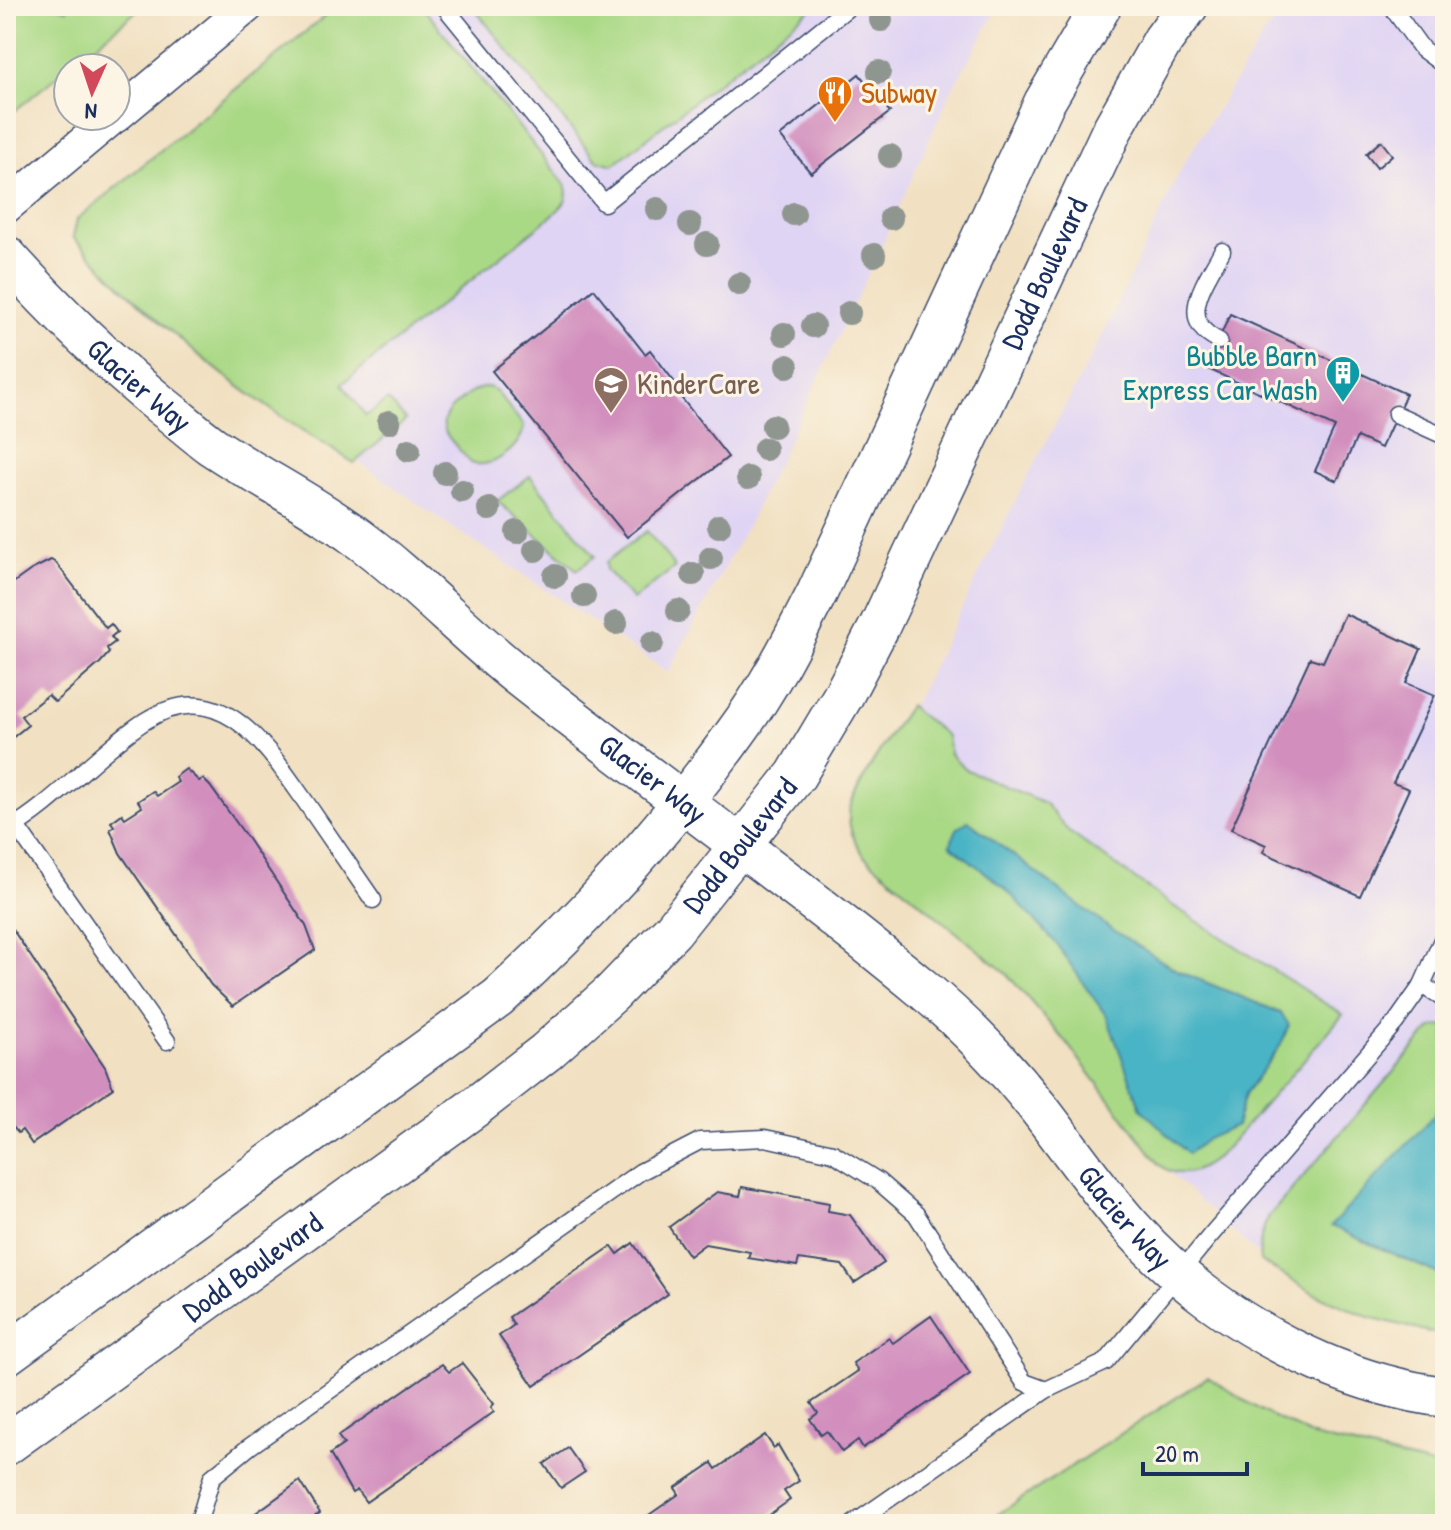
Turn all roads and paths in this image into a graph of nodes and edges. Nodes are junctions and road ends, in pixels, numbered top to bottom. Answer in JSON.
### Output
{"nodes":[{"id":1,"x":248,"y":6,"type":"edge"},
{"id":2,"x":444,"y":6,"type":"edge"},
{"id":3,"x":850,"y":6,"type":"edge"},
{"id":4,"x":1101,"y":6,"type":"edge"},
{"id":5,"x":1391,"y":6,"type":"edge"},
{"id":6,"x":1438,"y":6,"type":"edge"},
{"id":7,"x":1183,"y":10,"type":"edge"},
{"id":8,"x":1445,"y":14,"type":"edge"},
{"id":9,"x":1445,"y":66,"type":"edge"},
{"id":10,"x":132,"y":103,"type":"edge"},
{"id":11,"x":97,"y":132,"type":"edge"},
{"id":12,"x":6,"y":207,"type":"edge"},
{"id":13,"x":1222,"y":251,"type":"dead end"},
{"id":14,"x":6,"y":256,"type":"edge"},
{"id":15,"x":1219,"y":341,"type":"dead end"},
{"id":16,"x":1396,"y":414,"type":"dead end"},
{"id":17,"x":1440,"y":434,"type":"dead end"},
{"id":18,"x":682,"y":800,"type":"junction"},
{"id":19,"x":11,"y":829,"type":"edge"},
{"id":20,"x":740,"y":845,"type":"junction"},
{"id":21,"x":373,"y":900,"type":"dead end"},
{"id":22,"x":1445,"y":933,"type":"edge"},
{"id":23,"x":1422,"y":985,"type":"junction"},
{"id":24,"x":1445,"y":1000,"type":"edge"},
{"id":25,"x":167,"y":1041,"type":"dead end"},
{"id":26,"x":1179,"y":1274,"type":"junction"},
{"id":27,"x":6,"y":1355,"type":"edge"},
{"id":28,"x":1046,"y":1390,"type":"junction"},
{"id":29,"x":1445,"y":1397,"type":"edge"},
{"id":30,"x":6,"y":1445,"type":"edge"},
{"id":31,"x":198,"y":1524,"type":"edge"},
{"id":32,"x":853,"y":1524,"type":"edge"}],
"edges":[{"from":1,"to":10,"type":"street"},
{"from":2,"to":3,"type":"lane"},
{"from":4,"to":18,"type":"street"},
{"from":5,"to":9,"type":"lane"},
{"from":6,"to":8,"type":"lane"},
{"from":7,"to":20,"type":"street","name":"Dodd Boulevard"},
{"from":11,"to":12,"type":"street"},
{"from":13,"to":15,"type":"lane"},
{"from":14,"to":18,"type":"street","name":"Glacier Way"},
{"from":16,"to":17,"type":"lane"},
{"from":18,"to":20,"type":"street","name":"Glacier Way"},
{"from":18,"to":27,"type":"street"},
{"from":19,"to":21,"type":"lane"},
{"from":19,"to":25,"type":"lane"},
{"from":20,"to":26,"type":"street","name":"Glacier Way"},
{"from":20,"to":30,"type":"street","name":"Dodd Boulevard"},
{"from":22,"to":23,"type":"lane"},
{"from":23,"to":24,"type":"lane"},
{"from":23,"to":26,"type":"lane"},
{"from":26,"to":28,"type":"lane"},
{"from":26,"to":29,"type":"street","name":"Glacier Way"},
{"from":28,"to":31,"type":"lane"},
{"from":28,"to":32,"type":"lane"}]}
